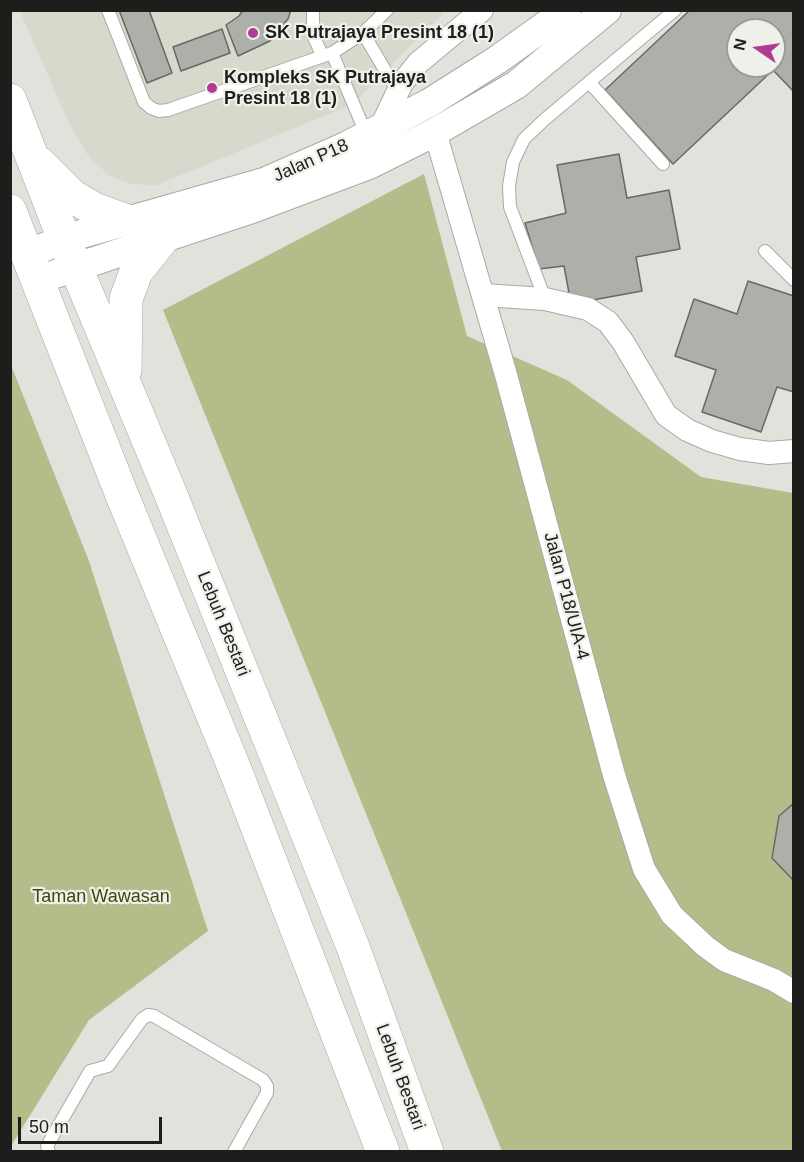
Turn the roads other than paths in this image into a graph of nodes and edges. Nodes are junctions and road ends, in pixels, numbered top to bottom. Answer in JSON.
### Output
{"nodes":[{"id":1,"x":108,"y":10,"type":"edge"},
{"id":2,"x":313,"y":10,"type":"edge"},
{"id":3,"x":387,"y":10,"type":"edge"},
{"id":4,"x":482,"y":10,"type":"edge"},
{"id":5,"x":567,"y":10,"type":"edge"},
{"id":6,"x":607,"y":10,"type":"edge"},
{"id":7,"x":675,"y":10,"type":"edge"},
{"id":8,"x":363,"y":33,"type":"junction"},
{"id":9,"x":327,"y":54,"type":"junction"},
{"id":10,"x":589,"y":82,"type":"junction"},
{"id":11,"x":398,"y":92,"type":"junction"},
{"id":12,"x":10,"y":100,"type":"edge"},
{"id":13,"x":373,"y":132,"type":"junction"},
{"id":14,"x":435,"y":132,"type":"junction"},
{"id":15,"x":31,"y":156,"type":"junction"},
{"id":16,"x":663,"y":164,"type":"dead end"},
{"id":17,"x":10,"y":211,"type":"edge"},
{"id":18,"x":127,"y":221,"type":"junction"},
{"id":19,"x":164,"y":237,"type":"junction"},
{"id":20,"x":765,"y":251,"type":"dead end"},
{"id":21,"x":70,"y":253,"type":"junction"},
{"id":22,"x":33,"y":267,"type":"junction"},
{"id":23,"x":794,"y":280,"type":"edge"},
{"id":24,"x":483,"y":295,"type":"junction"},
{"id":25,"x":545,"y":298,"type":"junction"},
{"id":26,"x":125,"y":383,"type":"junction"},
{"id":27,"x":794,"y":451,"type":"edge"},
{"id":28,"x":794,"y":992,"type":"edge"},
{"id":29,"x":49,"y":1152,"type":"edge"},
{"id":30,"x":234,"y":1152,"type":"edge"},
{"id":31,"x":383,"y":1152,"type":"edge"},
{"id":32,"x":427,"y":1152,"type":"edge"}],
"edges":[{"from":1,"to":9,"type":"lane"},
{"from":2,"to":9,"type":"lane"},
{"from":3,"to":8,"type":"lane"},
{"from":4,"to":11,"type":"street"},
{"from":5,"to":13,"type":"street","name":"Jalan P18"},
{"from":6,"to":14,"type":"street","name":"Jalan P18"},
{"from":7,"to":10,"type":"lane"},
{"from":8,"to":9,"type":"lane"},
{"from":8,"to":11,"type":"lane"},
{"from":9,"to":13,"type":"lane"},
{"from":10,"to":16,"type":"lane"},
{"from":10,"to":25,"type":"lane"},
{"from":11,"to":13,"type":"street"},
{"from":12,"to":15,"type":"main road","name":"Lebuh Bestari"},
{"from":13,"to":18,"type":"street","name":"Jalan P18"},
{"from":14,"to":19,"type":"street","name":"Jalan P18"},
{"from":14,"to":24,"type":"street","name":"Jalan P18/UIA-4"},
{"from":15,"to":18,"type":"main road"},
{"from":15,"to":21,"type":"main road","name":"Lebuh Bestari"},
{"from":17,"to":22,"type":"main road"},
{"from":18,"to":21,"type":"street","name":"Jalan P18"},
{"from":19,"to":21,"type":"street","name":"Jalan P18"},
{"from":19,"to":26,"type":"main road"},
{"from":20,"to":23,"type":"lane"},
{"from":21,"to":22,"type":"street"},
{"from":21,"to":26,"type":"main road","name":"Lebuh Bestari"},
{"from":22,"to":31,"type":"main road"},
{"from":24,"to":25,"type":"street"},
{"from":24,"to":28,"type":"street","name":"Jalan P18/UIA-4"},
{"from":25,"to":27,"type":"street"},
{"from":26,"to":32,"type":"main road","name":"Lebuh Bestari"},
{"from":29,"to":30,"type":"lane"}]}
